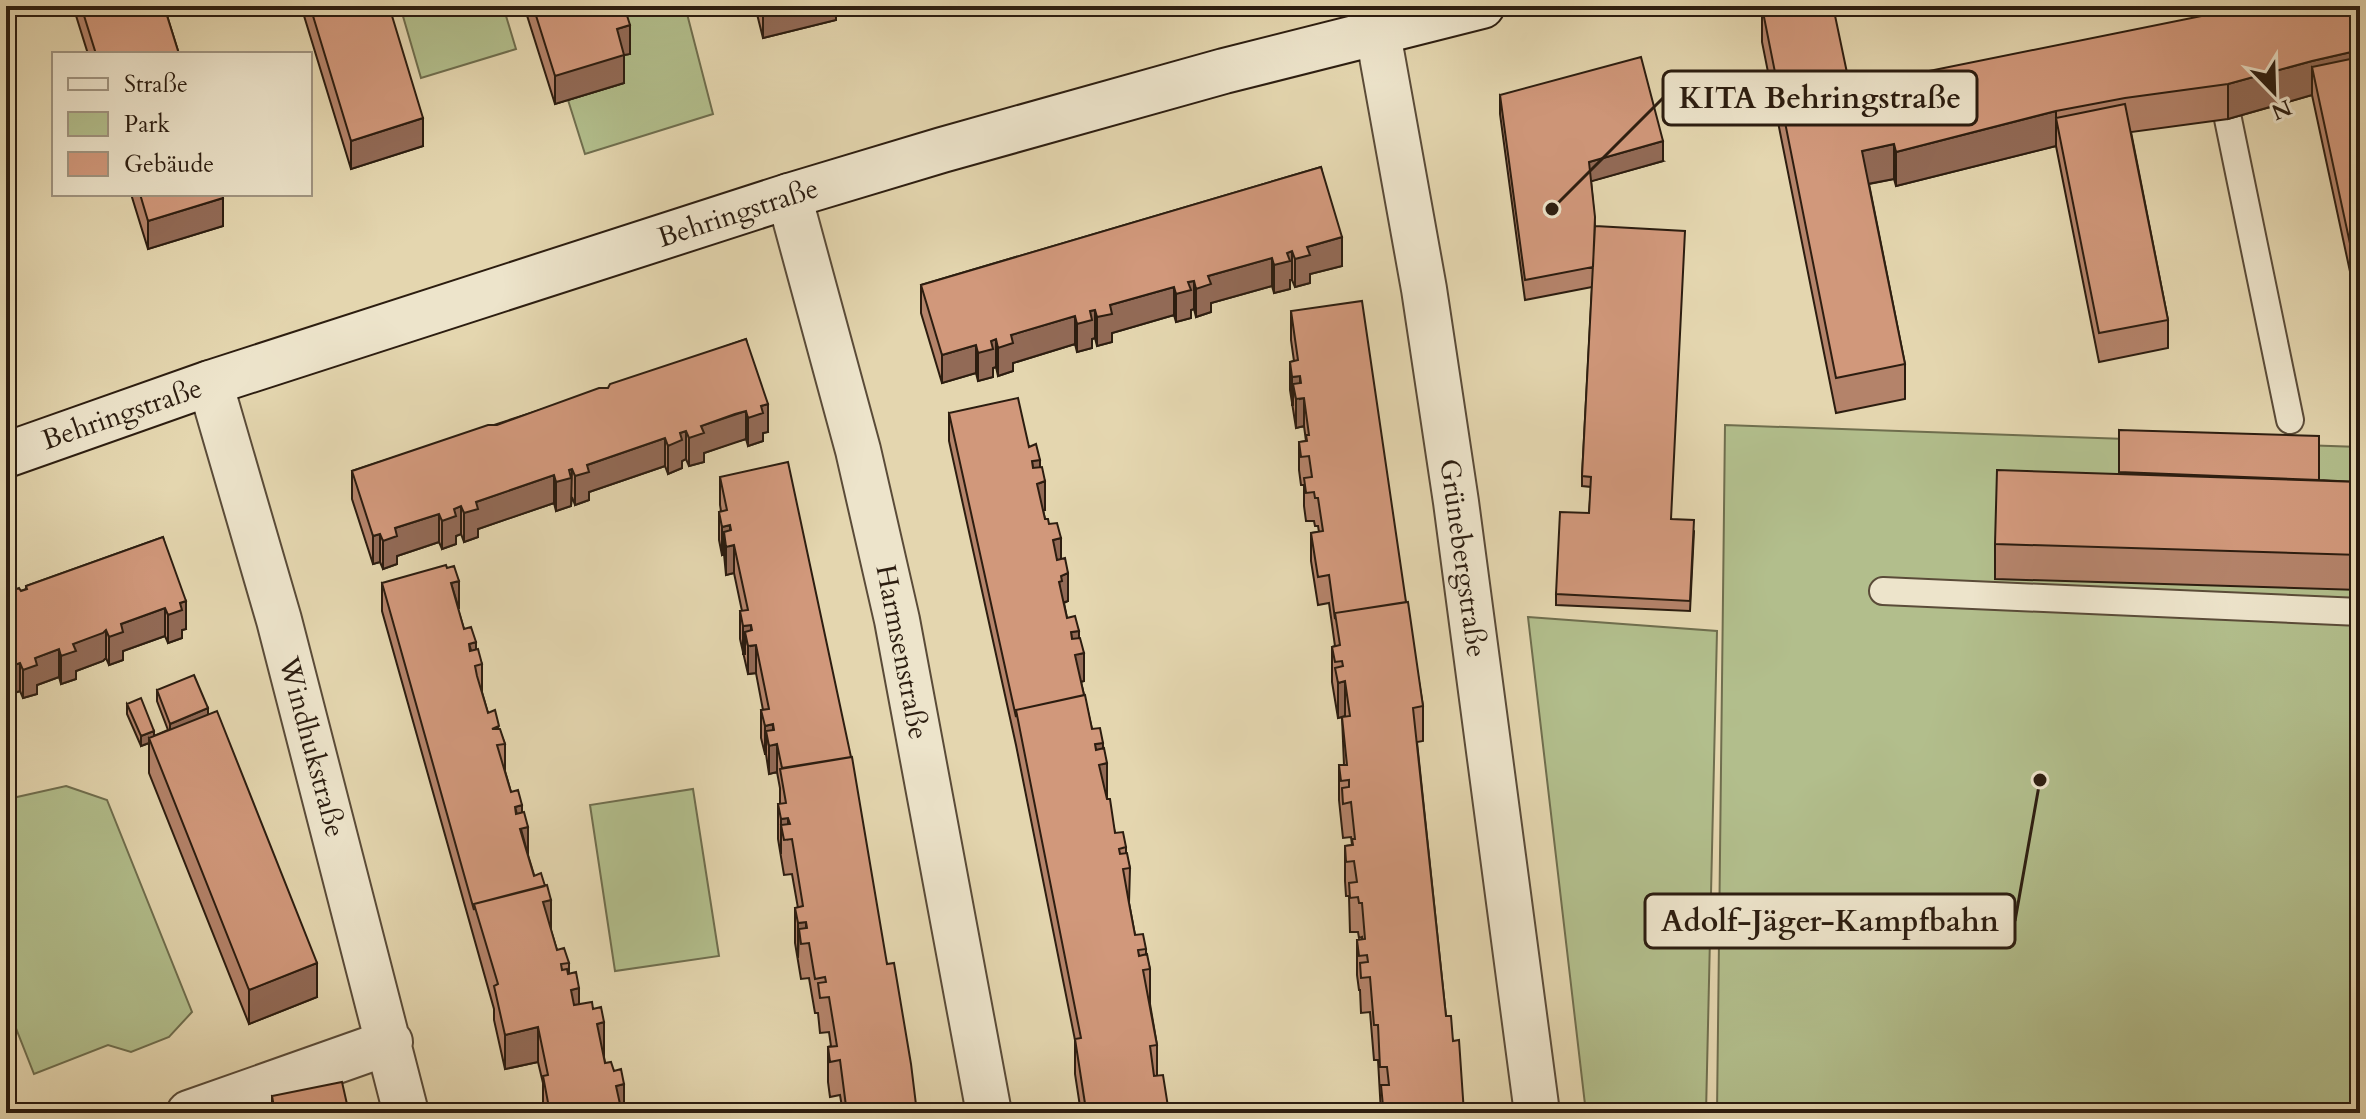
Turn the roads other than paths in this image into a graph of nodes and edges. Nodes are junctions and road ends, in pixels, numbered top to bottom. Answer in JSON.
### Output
{"nodes":[{"id":1,"x":1482,"y":6,"type":"edge"},
{"id":2,"x":2204,"y":6,"type":"edge"},
{"id":3,"x":1375,"y":19,"type":"edge"},
{"id":4,"x":2213,"y":48,"type":"edge"},
{"id":5,"x":2228,"y":119,"type":"edge"},
{"id":6,"x":789,"y":196,"type":"junction"},
{"id":7,"x":210,"y":383,"type":"junction"},
{"id":8,"x":2290,"y":420,"type":"dead end"},
{"id":9,"x":6,"y":455,"type":"edge"},
{"id":10,"x":1883,"y":591,"type":"dead end"},
{"id":11,"x":2360,"y":612,"type":"edge"},
{"id":12,"x":390,"y":1042,"type":"junction"},
{"id":13,"x":189,"y":1113,"type":"edge"},
{"id":14,"x":406,"y":1113,"type":"edge"},
{"id":15,"x":989,"y":1113,"type":"edge"},
{"id":16,"x":1537,"y":1113,"type":"edge"}],
"edges":[{"from":1,"to":3,"type":"street","name":"Behringstraße"},
{"from":2,"to":4,"type":"lane"},
{"from":3,"to":6,"type":"street","name":"Behringstraße"},
{"from":3,"to":16,"type":"street","name":"Grünebergstraße"},
{"from":5,"to":8,"type":"lane"},
{"from":6,"to":7,"type":"street","name":"Behringstraße"},
{"from":6,"to":15,"type":"street","name":"Harmsenstraße"},
{"from":7,"to":9,"type":"street","name":"Behringstraße"},
{"from":7,"to":12,"type":"street","name":"Windhukstraße"},
{"from":10,"to":11,"type":"lane"},
{"from":12,"to":13,"type":"street"},
{"from":12,"to":14,"type":"street","name":"Windhukstraße"}]}
